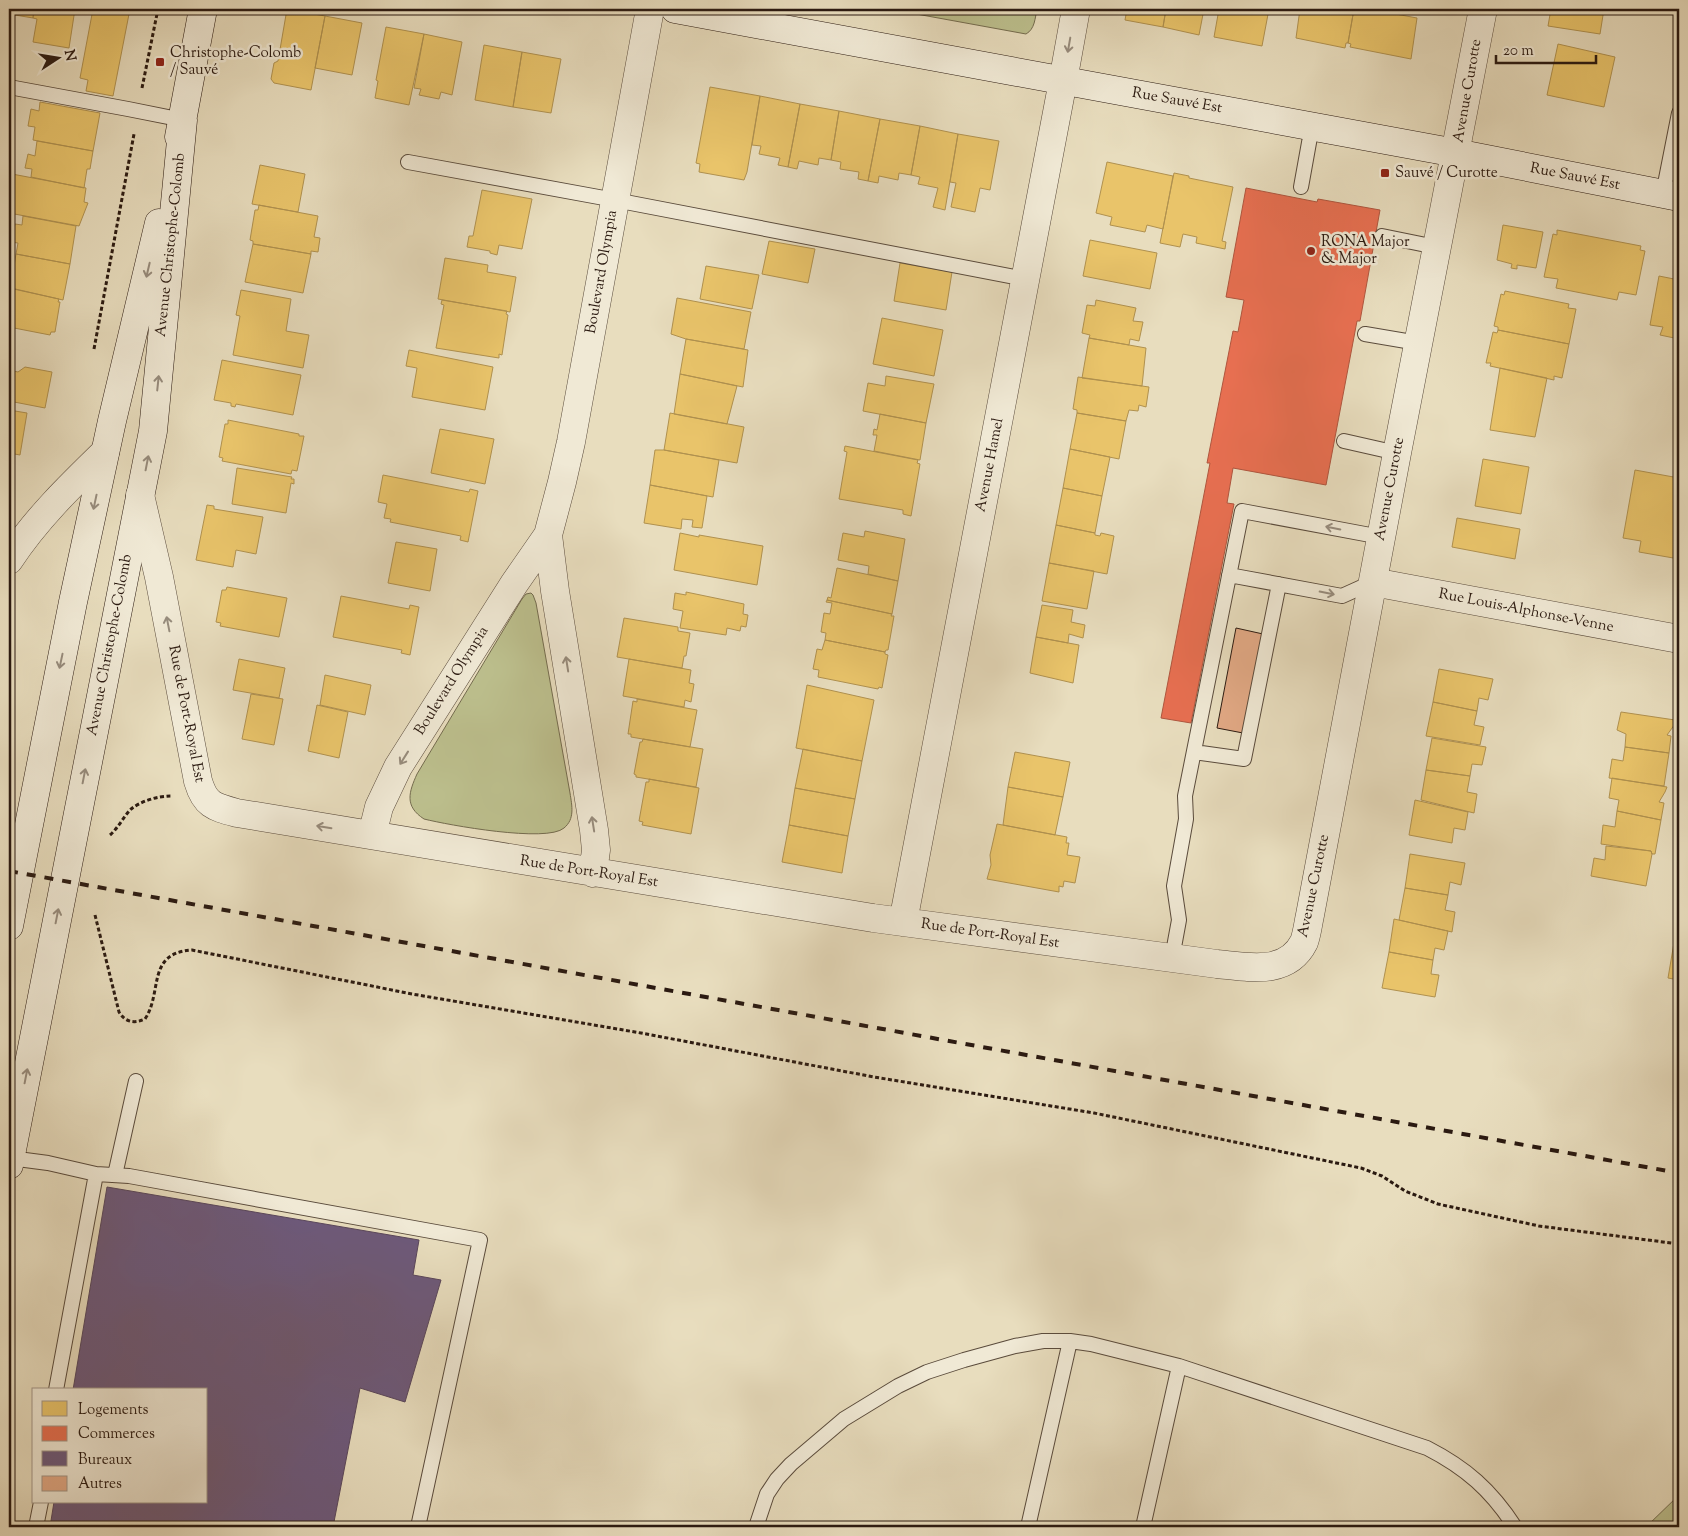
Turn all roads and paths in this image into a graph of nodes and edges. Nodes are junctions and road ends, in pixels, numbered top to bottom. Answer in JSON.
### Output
{"nodes":[{"id":1,"x":158,"y":9,"type":"edge"},
{"id":2,"x":203,"y":9,"type":"edge"},
{"id":3,"x":650,"y":9,"type":"edge"},
{"id":4,"x":675,"y":9,"type":"edge"},
{"id":5,"x":1076,"y":9,"type":"edge"},
{"id":6,"x":1483,"y":9,"type":"edge"},
{"id":7,"x":1063,"y":81,"type":"junction"},
{"id":8,"x":9,"y":87,"type":"edge"},
{"id":9,"x":142,"y":93,"type":"dead end"},
{"id":10,"x":1679,"y":113,"type":"edge"},
{"id":11,"x":183,"y":120,"type":"junction"},
{"id":12,"x":1312,"y":126,"type":"junction"},
{"id":13,"x":134,"y":132,"type":"dead end"},
{"id":14,"x":1456,"y":153,"type":"junction"},
{"id":15,"x":408,"y":162,"type":"dead end"},
{"id":16,"x":1301,"y":187,"type":"dead end"},
{"id":17,"x":1671,"y":196,"type":"edge"},
{"id":18,"x":615,"y":200,"type":"junction"},
{"id":19,"x":1382,"y":236,"type":"dead end"},
{"id":20,"x":1436,"y":247,"type":"junction"},
{"id":21,"x":1025,"y":279,"type":"junction"},
{"id":22,"x":1365,"y":334,"type":"dead end"},
{"id":23,"x":1418,"y":344,"type":"junction"},
{"id":24,"x":94,"y":351,"type":"dead end"},
{"id":25,"x":1344,"y":441,"type":"dead end"},
{"id":26,"x":106,"y":452,"type":"junction"},
{"id":27,"x":1397,"y":453,"type":"junction"},
{"id":28,"x":140,"y":495,"type":"junction"},
{"id":29,"x":548,"y":535,"type":"junction"},
{"id":30,"x":1381,"y":537,"type":"junction"},
{"id":31,"x":9,"y":560,"type":"edge"},
{"id":32,"x":1229,"y":575,"type":"junction"},
{"id":33,"x":1373,"y":582,"type":"junction"},
{"id":34,"x":1279,"y":584,"type":"junction"},
{"id":35,"x":1679,"y":639,"type":"edge"},
{"id":36,"x":1194,"y":752,"type":"junction"},
{"id":37,"x":178,"y":796,"type":"dead end"},
{"id":38,"x":110,"y":835,"type":"dead end"},
{"id":39,"x":372,"y":835,"type":"junction"},
{"id":40,"x":594,"y":873,"type":"junction"},
{"id":41,"x":96,"y":915,"type":"dead end"},
{"id":42,"x":904,"y":922,"type":"junction"},
{"id":43,"x":9,"y":926,"type":"edge"},
{"id":44,"x":1172,"y":958,"type":"junction"},
{"id":45,"x":1286,"y":962,"type":"joint"},
{"id":46,"x":136,"y":1081,"type":"dead end"},
{"id":47,"x":9,"y":1161,"type":"edge"},
{"id":48,"x":96,"y":1174,"type":"junction"},
{"id":49,"x":115,"y":1175,"type":"junction"},
{"id":50,"x":1679,"y":1244,"type":"edge"},
{"id":51,"x":1070,"y":1341,"type":"junction"},
{"id":52,"x":1179,"y":1366,"type":"junction"},
{"id":53,"x":56,"y":1388,"type":"edge"},
{"id":54,"x":41,"y":1504,"type":"edge"},
{"id":55,"x":36,"y":1527,"type":"edge"},
{"id":56,"x":418,"y":1527,"type":"edge"},
{"id":57,"x":756,"y":1527,"type":"edge"},
{"id":58,"x":1028,"y":1527,"type":"edge"},
{"id":59,"x":1143,"y":1527,"type":"edge"},
{"id":60,"x":1514,"y":1527,"type":"edge"}],
"edges":[{"from":1,"to":9,"type":"path"},
{"from":2,"to":11,"type":"street","name":"Avenue Christophe-Colomb"},
{"from":3,"to":18,"type":"street","name":"Boulevard Olympia"},
{"from":4,"to":7,"type":"street","name":"Rue Sauvé Est"},
{"from":5,"to":7,"type":"street","name":"Avenue Hamel","one_way":true},
{"from":6,"to":14,"type":"street","name":"Avenue Curotte"},
{"from":7,"to":12,"type":"street","name":"Rue Sauvé Est"},
{"from":7,"to":21,"type":"street","name":"Avenue Hamel"},
{"from":8,"to":11,"type":"lane"},
{"from":10,"to":17,"type":"lane"},
{"from":11,"to":26,"type":"street","name":"Avenue Christophe-Colomb","one_way":true},
{"from":28,"to":11,"type":"street","name":"Avenue Christophe-Colomb","one_way":true},
{"from":12,"to":14,"type":"street","name":"Rue Sauvé Est"},
{"from":12,"to":16,"type":"lane"},
{"from":13,"to":24,"type":"path"},
{"from":14,"to":17,"type":"street","name":"Rue Sauvé Est"},
{"from":14,"to":20,"type":"street","name":"Avenue Curotte"},
{"from":15,"to":18,"type":"lane"},
{"from":18,"to":21,"type":"lane"},
{"from":18,"to":29,"type":"street","name":"Boulevard Olympia"},
{"from":19,"to":20,"type":"lane"},
{"from":20,"to":23,"type":"street","name":"Avenue Curotte"},
{"from":21,"to":42,"type":"street","name":"Avenue Hamel"},
{"from":22,"to":23,"type":"lane"},
{"from":23,"to":27,"type":"street","name":"Avenue Curotte"},
{"from":25,"to":27,"type":"lane"},
{"from":26,"to":31,"type":"street"},
{"from":26,"to":43,"type":"street","name":"Avenue Christophe-Colomb","one_way":true},
{"from":27,"to":30,"type":"street","name":"Avenue Curotte"},
{"from":39,"to":28,"type":"street","name":"Rue de Port-Royal Est","one_way":true},
{"from":47,"to":28,"type":"street","name":"Avenue Christophe-Colomb","one_way":true},
{"from":29,"to":39,"type":"street","name":"Boulevard Olympia","one_way":true},
{"from":40,"to":29,"type":"street","name":"Boulevard Olympia","one_way":true},
{"from":30,"to":32,"type":"lane","one_way":true},
{"from":30,"to":33,"type":"street","name":"Avenue Curotte"},
{"from":32,"to":34,"type":"lane"},
{"from":32,"to":36,"type":"lane"},
{"from":34,"to":33,"type":"lane","one_way":true},
{"from":33,"to":35,"type":"street","name":"Rue Louis-Alphonse-Venne"},
{"from":33,"to":45,"type":"street","name":"Avenue Curotte"},
{"from":34,"to":36,"type":"lane"},
{"from":36,"to":44,"type":"lane"},
{"from":37,"to":38,"type":"path"},
{"from":39,"to":40,"type":"street","name":"Rue de Port-Royal Est"},
{"from":40,"to":42,"type":"street","name":"Rue de Port-Royal Est"},
{"from":41,"to":50,"type":"path"},
{"from":42,"to":44,"type":"street","name":"Rue de Port-Royal Est"},
{"from":44,"to":45,"type":"street","name":"Rue de Port-Royal Est"},
{"from":46,"to":49,"type":"lane"},
{"from":47,"to":48,"type":"lane"},
{"from":48,"to":49,"type":"lane"},
{"from":48,"to":53,"type":"lane"},
{"from":49,"to":56,"type":"lane"},
{"from":51,"to":52,"type":"lane"},
{"from":51,"to":57,"type":"lane"},
{"from":51,"to":58,"type":"lane"},
{"from":52,"to":59,"type":"lane"},
{"from":52,"to":60,"type":"lane"},
{"from":54,"to":55,"type":"lane"}]}
